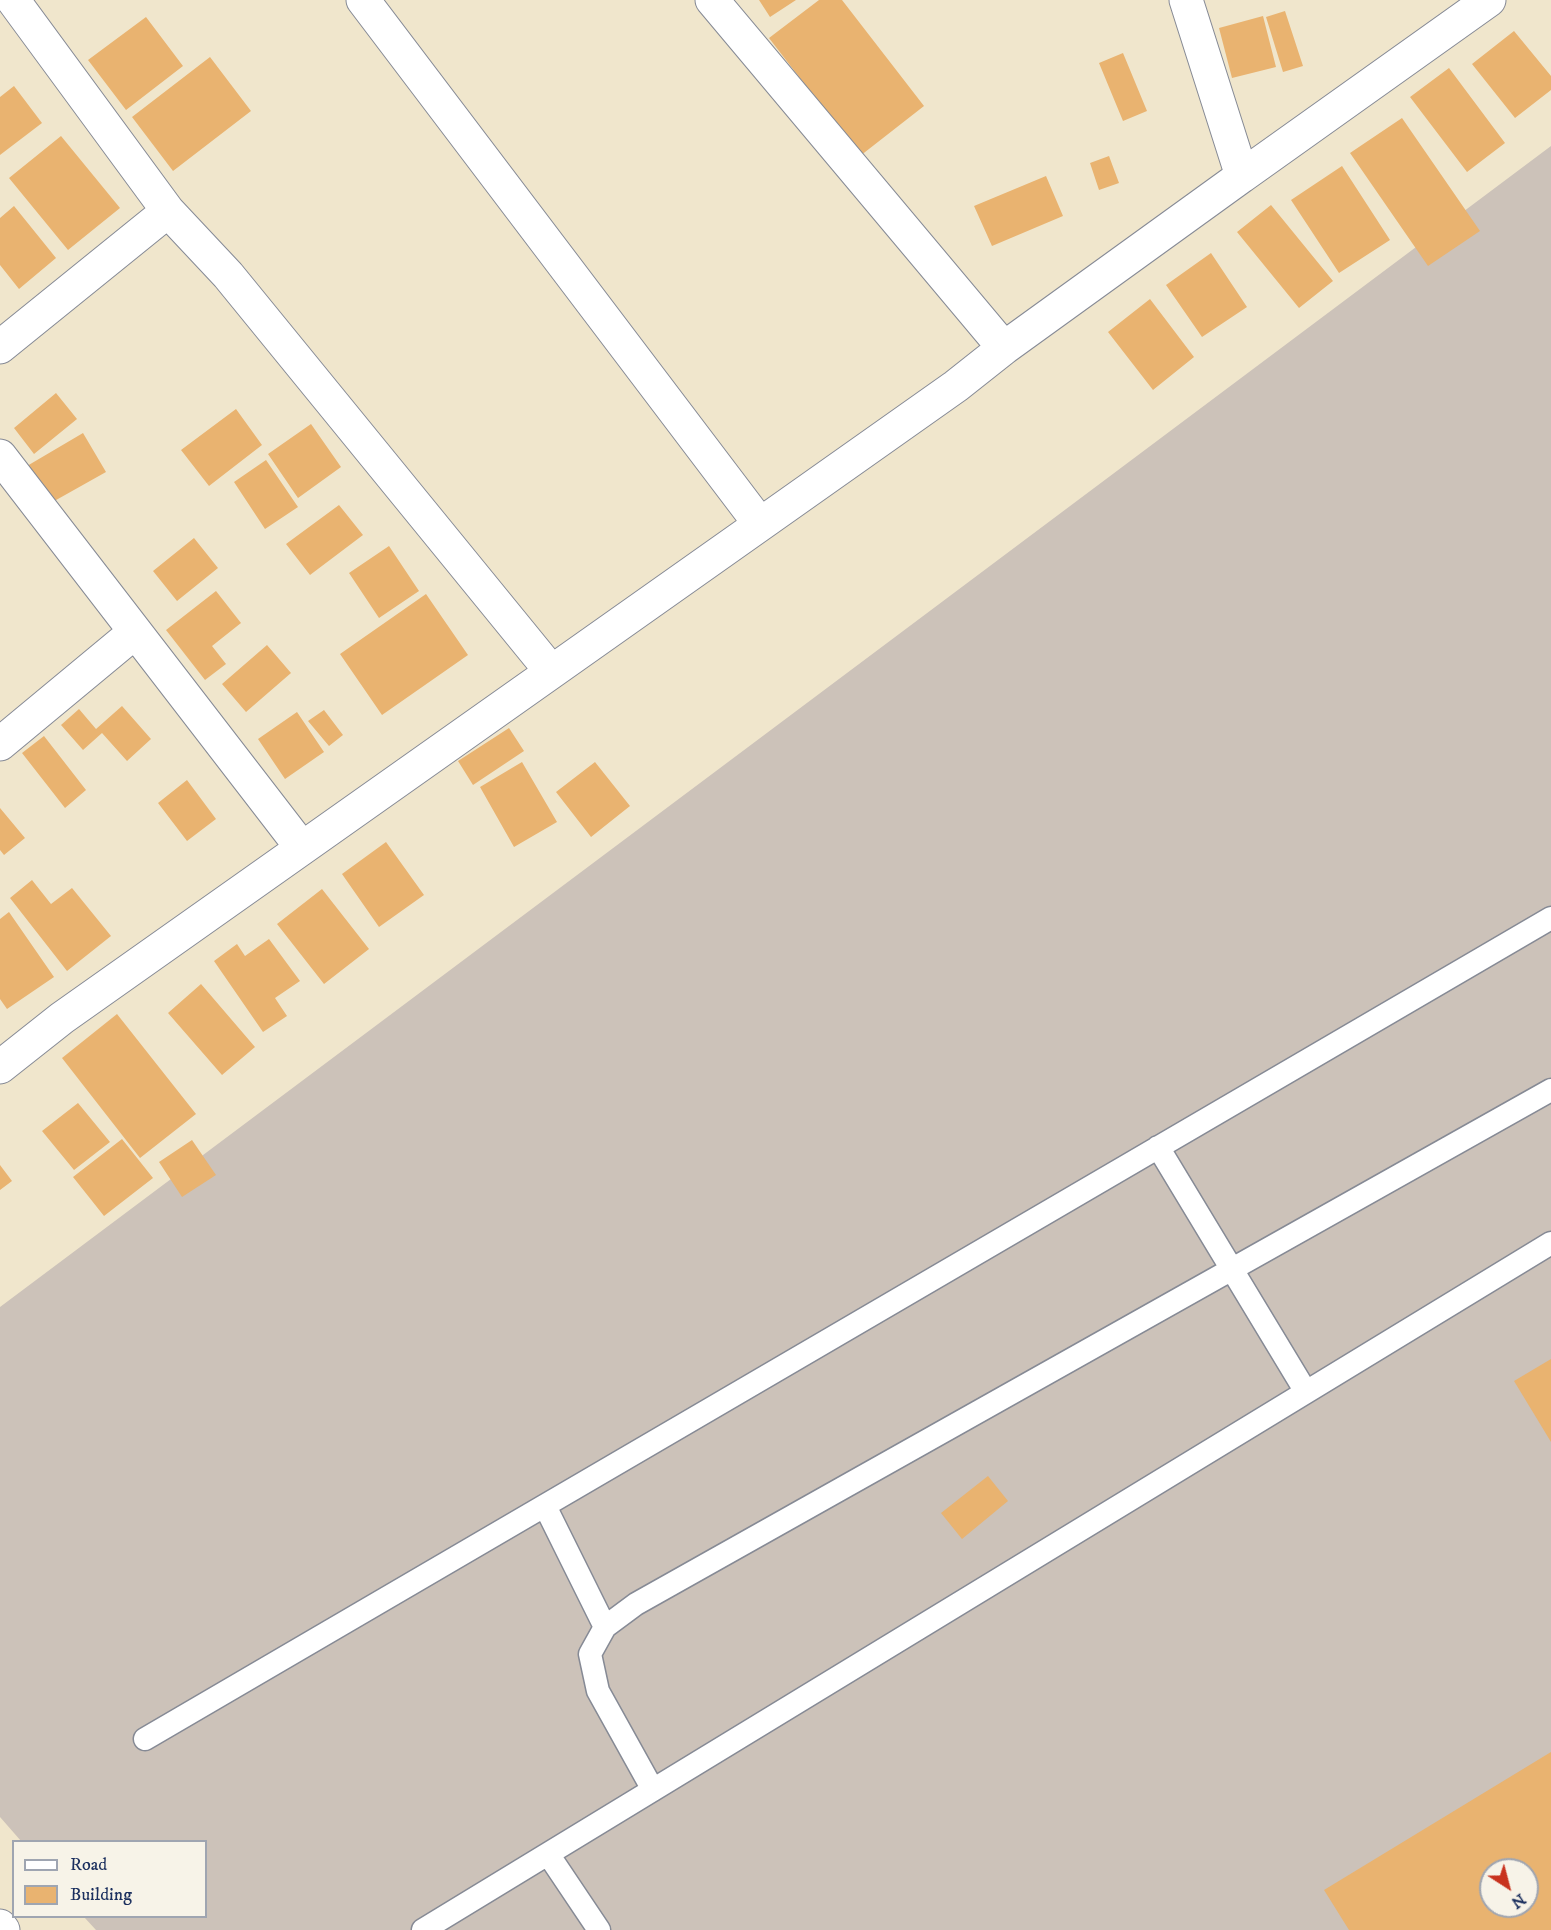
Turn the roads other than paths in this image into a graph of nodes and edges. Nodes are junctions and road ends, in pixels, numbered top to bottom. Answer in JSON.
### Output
{"nodes":[{"id":1,"x":11,"y":0,"type":"edge"},
{"id":2,"x":363,"y":0,"type":"edge"},
{"id":3,"x":711,"y":0,"type":"edge"},
{"id":4,"x":1186,"y":0,"type":"edge"},
{"id":5,"x":1489,"y":0,"type":"edge"},
{"id":6,"x":0,"y":8,"type":"edge"},
{"id":7,"x":1454,"y":11,"type":"edge"},
{"id":8,"x":1242,"y":176,"type":"junction"},
{"id":9,"x":168,"y":212,"type":"junction"},
{"id":10,"x":0,"y":347,"type":"edge"},
{"id":11,"x":1004,"y":348,"type":"junction"},
{"id":12,"x":0,"y":456,"type":"edge"},
{"id":13,"x":760,"y":524,"type":"junction"},
{"id":14,"x":135,"y":632,"type":"junction"},
{"id":15,"x":551,"y":671,"type":"junction"},
{"id":16,"x":0,"y":744,"type":"edge"},
{"id":17,"x":302,"y":848,"type":"junction"},
{"id":18,"x":1551,"y":918,"type":"edge"},
{"id":19,"x":0,"y":1067,"type":"edge"},
{"id":20,"x":1551,"y":1090,"type":"edge"},
{"id":21,"x":1158,"y":1147,"type":"junction"},
{"id":22,"x":1551,"y":1242,"type":"edge"},
{"id":23,"x":1233,"y":1269,"type":"junction"},
{"id":24,"x":1306,"y":1392,"type":"junction"},
{"id":25,"x":545,"y":1506,"type":"junction"},
{"id":26,"x":605,"y":1627,"type":"junction"},
{"id":27,"x":145,"y":1739,"type":"dead end"},
{"id":28,"x":653,"y":1790,"type":"junction"},
{"id":29,"x":548,"y":1854,"type":"junction"},
{"id":30,"x":0,"y":1926,"type":"edge"},
{"id":31,"x":429,"y":1929,"type":"edge"},
{"id":32,"x":3,"y":1930,"type":"edge"},
{"id":33,"x":599,"y":1930,"type":"edge"}],
"edges":[{"from":1,"to":6,"type":"street"},
{"from":1,"to":9,"type":"street"},
{"from":2,"to":13,"type":"street"},
{"from":3,"to":11,"type":"street"},
{"from":4,"to":8,"type":"street"},
{"from":5,"to":7,"type":"street"},
{"from":7,"to":8,"type":"street"},
{"from":8,"to":11,"type":"street"},
{"from":9,"to":10,"type":"street"},
{"from":9,"to":15,"type":"street"},
{"from":11,"to":13,"type":"street"},
{"from":12,"to":14,"type":"street"},
{"from":13,"to":15,"type":"street"},
{"from":14,"to":16,"type":"street"},
{"from":14,"to":17,"type":"street"},
{"from":15,"to":17,"type":"street"},
{"from":17,"to":19,"type":"street"},
{"from":18,"to":21,"type":"lane"},
{"from":20,"to":23,"type":"lane"},
{"from":21,"to":23,"type":"lane"},
{"from":21,"to":25,"type":"lane"},
{"from":22,"to":24,"type":"lane"},
{"from":23,"to":24,"type":"lane"},
{"from":23,"to":26,"type":"lane"},
{"from":24,"to":28,"type":"lane"},
{"from":25,"to":26,"type":"lane"},
{"from":25,"to":27,"type":"lane"},
{"from":26,"to":28,"type":"lane"},
{"from":28,"to":29,"type":"lane"},
{"from":29,"to":31,"type":"lane"},
{"from":29,"to":33,"type":"lane"},
{"from":30,"to":32,"type":"street"}]}
